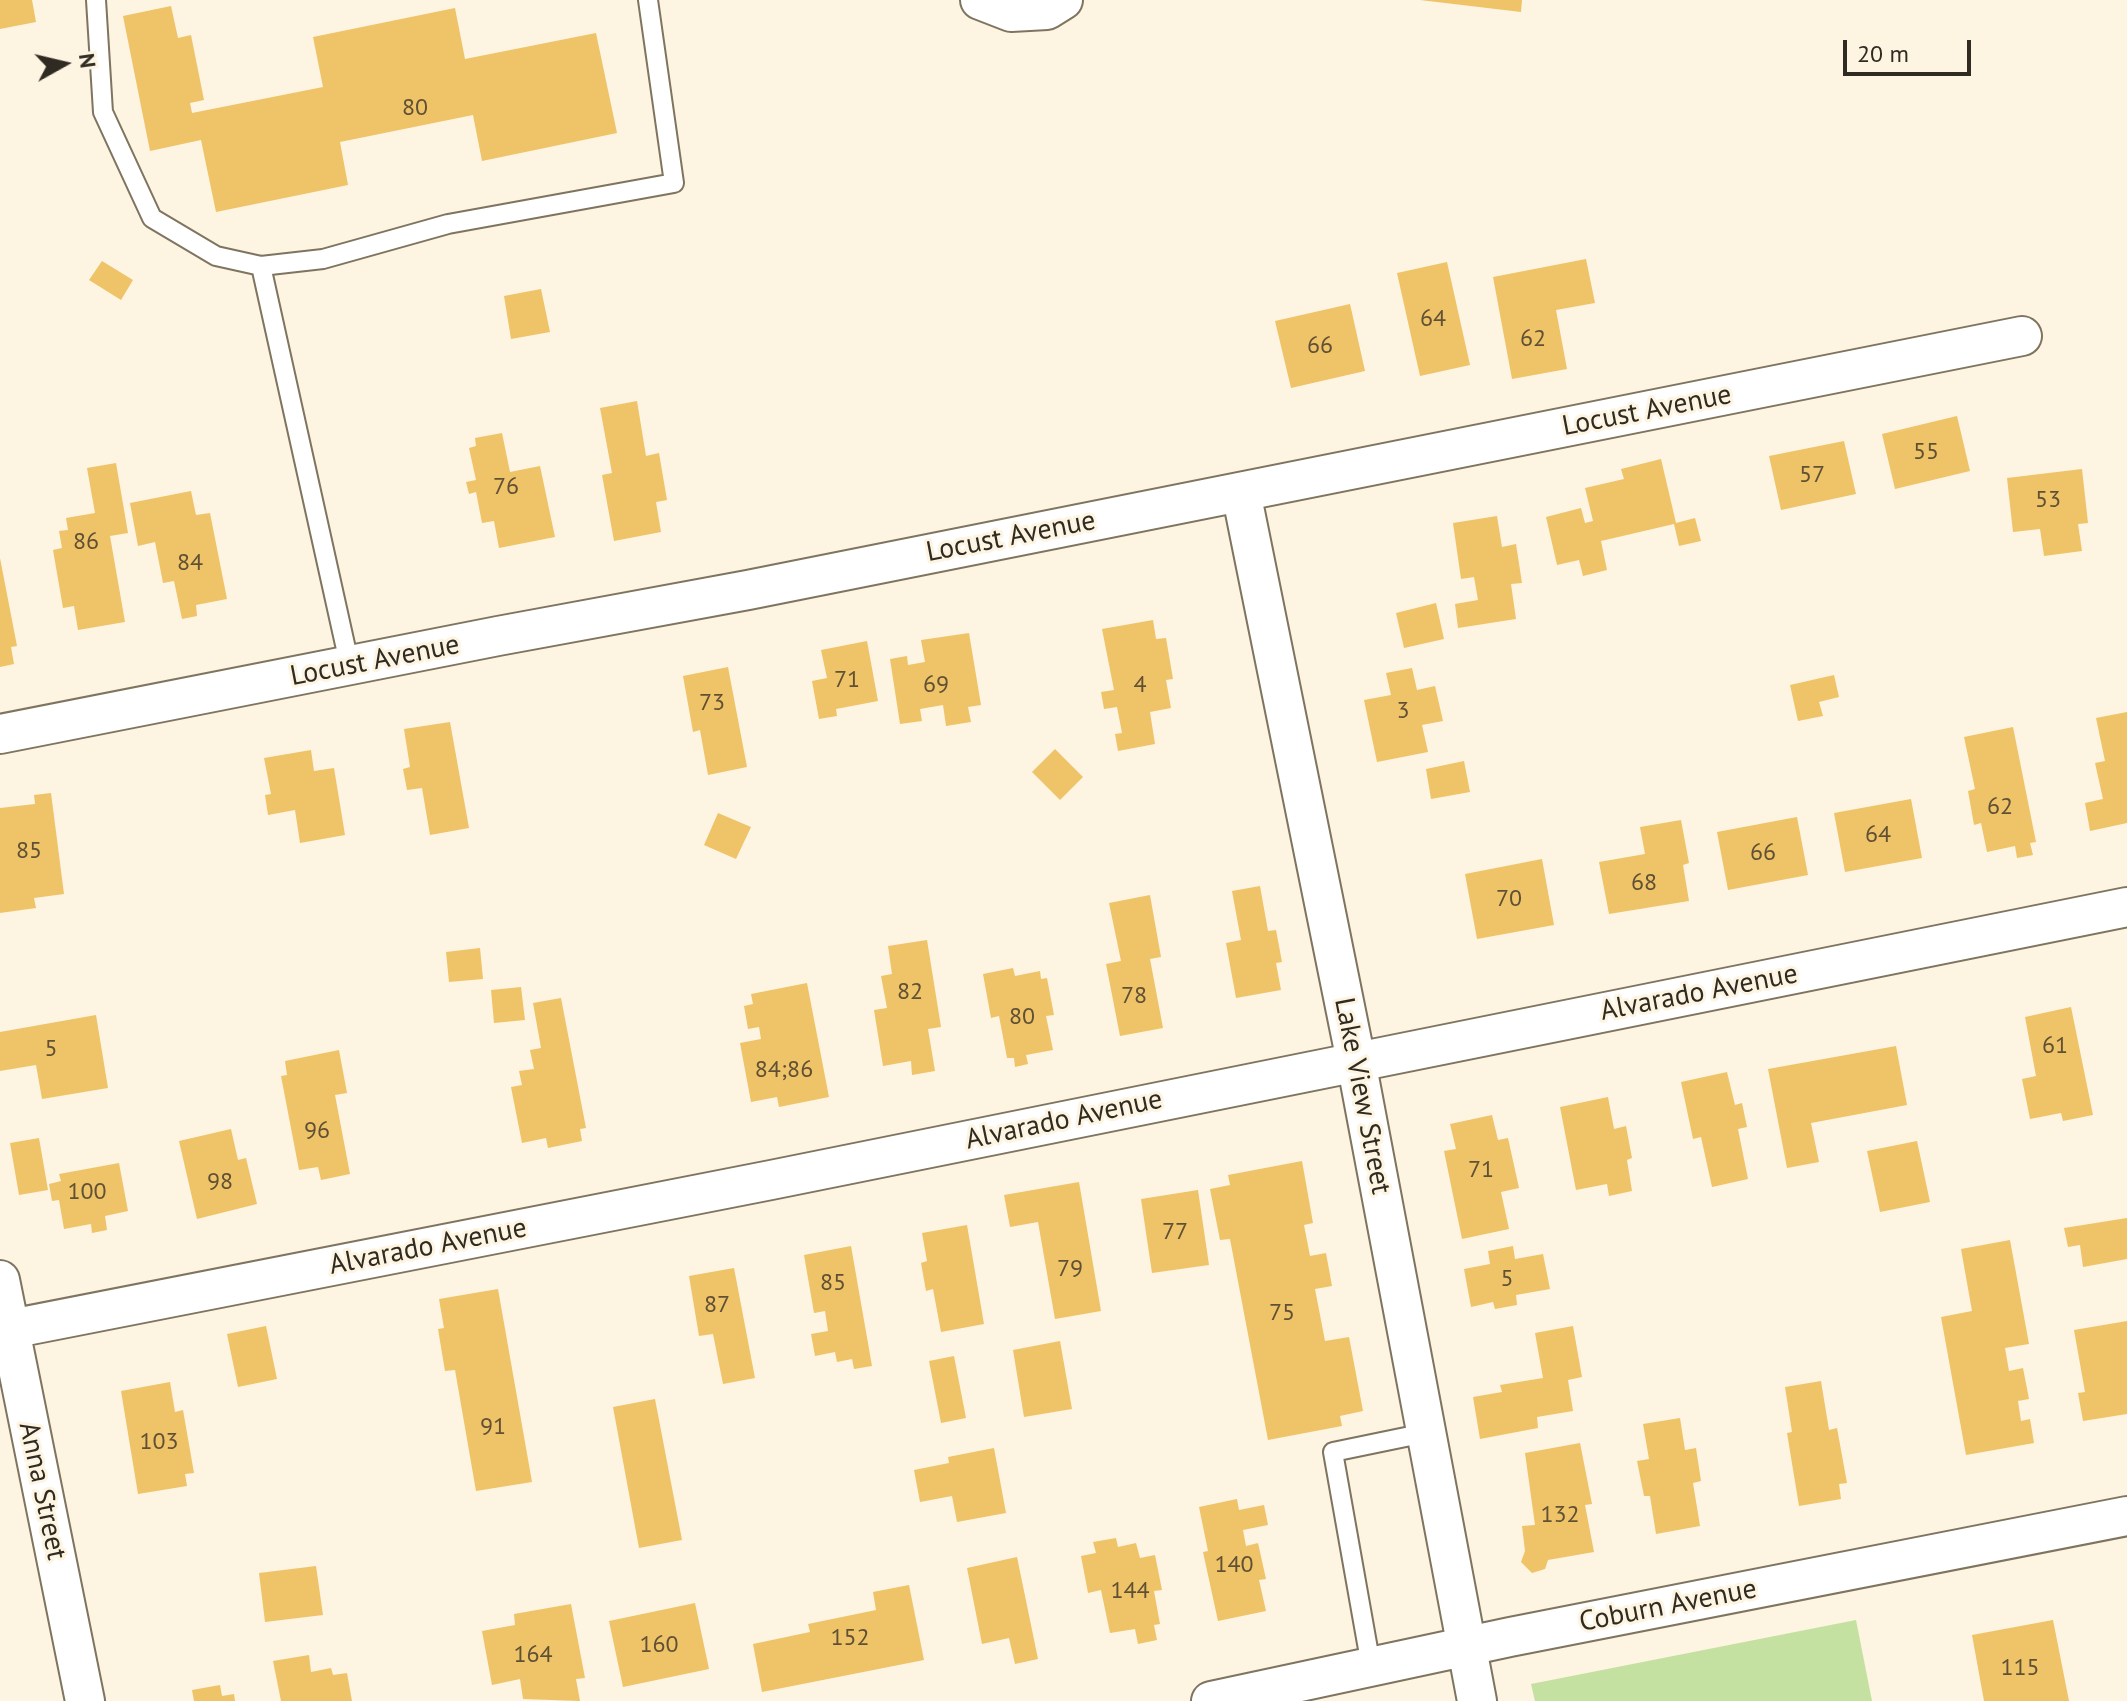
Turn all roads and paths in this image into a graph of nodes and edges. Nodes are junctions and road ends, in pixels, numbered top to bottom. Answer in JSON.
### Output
{"nodes":[{"id":1,"x":96,"y":0,"type":"edge"},
{"id":2,"x":648,"y":0,"type":"edge"},
{"id":3,"x":980,"y":0,"type":"edge"},
{"id":4,"x":1063,"y":0,"type":"edge"},
{"id":5,"x":261,"y":266,"type":"junction"},
{"id":6,"x":2022,"y":336,"type":"dead end"},
{"id":7,"x":1241,"y":492,"type":"junction"},
{"id":8,"x":350,"y":667,"type":"junction"},
{"id":9,"x":0,"y":734,"type":"edge"},
{"id":10,"x":2127,"y":907,"type":"edge"},
{"id":11,"x":1356,"y":1061,"type":"junction"},
{"id":12,"x":0,"y":1280,"type":"edge"},
{"id":13,"x":4,"y":1330,"type":"edge"},
{"id":14,"x":1425,"y":1433,"type":"junction"},
{"id":15,"x":2127,"y":1516,"type":"edge"},
{"id":16,"x":1467,"y":1648,"type":"junction"},
{"id":17,"x":1371,"y":1666,"type":"junction"},
{"id":18,"x":85,"y":1701,"type":"edge"},
{"id":19,"x":1211,"y":1701,"type":"edge"},
{"id":20,"x":1477,"y":1701,"type":"edge"}],
"edges":[{"from":1,"to":5,"type":"lane"},
{"from":2,"to":5,"type":"lane"},
{"from":3,"to":4,"type":"street"},
{"from":5,"to":8,"type":"lane"},
{"from":6,"to":7,"type":"street","name":"Locust Avenue"},
{"from":7,"to":8,"type":"street","name":"Locust Avenue"},
{"from":7,"to":11,"type":"street","name":"Lake View Street"},
{"from":8,"to":9,"type":"street","name":"Locust Avenue"},
{"from":10,"to":11,"type":"street","name":"Alvarado Avenue"},
{"from":11,"to":13,"type":"street","name":"Alvarado Avenue"},
{"from":11,"to":14,"type":"street","name":"Lake View Street"},
{"from":12,"to":13,"type":"street","name":"Anna Street"},
{"from":13,"to":18,"type":"street","name":"Anna Street"},
{"from":14,"to":16,"type":"street","name":"Lake View Street"},
{"from":14,"to":17,"type":"lane"},
{"from":15,"to":16,"type":"street","name":"Coburn Avenue"},
{"from":16,"to":17,"type":"street","name":"Coburn Avenue"},
{"from":16,"to":20,"type":"street","name":"Lake View Street"},
{"from":17,"to":19,"type":"street","name":"Coburn Avenue"}]}
